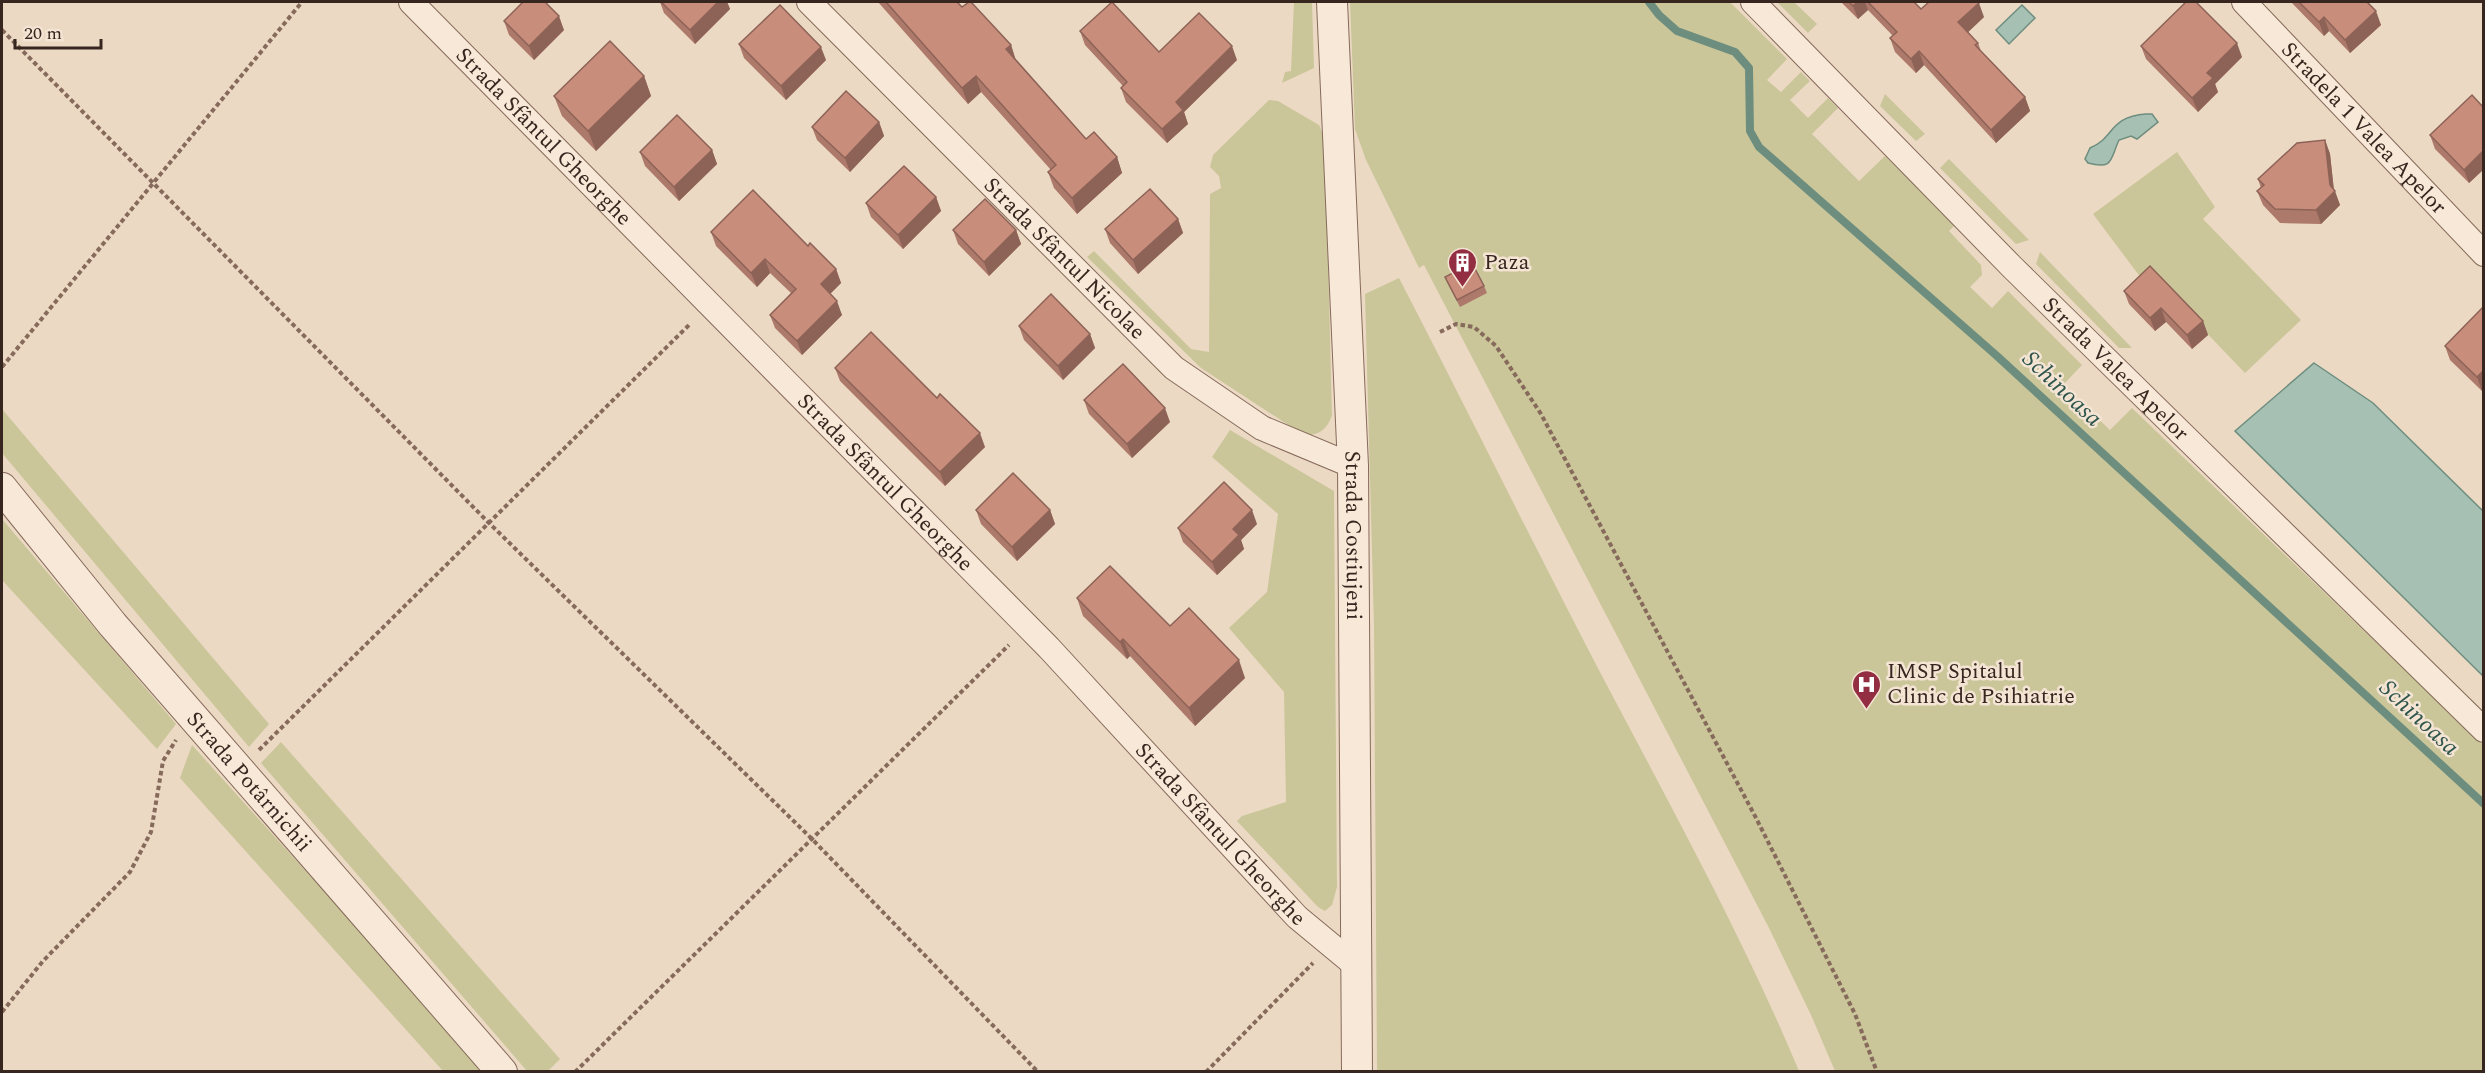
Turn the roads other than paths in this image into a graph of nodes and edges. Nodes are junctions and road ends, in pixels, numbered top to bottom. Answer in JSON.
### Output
{"nodes":[{"id":1,"x":411,"y":2,"type":"edge"},
{"id":2,"x":809,"y":2,"type":"edge"},
{"id":3,"x":1332,"y":2,"type":"edge"},
{"id":4,"x":1753,"y":2,"type":"edge"},
{"id":5,"x":2244,"y":2,"type":"edge"},
{"id":6,"x":2484,"y":254,"type":"edge"},
{"id":7,"x":1353,"y":465,"type":"junction"},
{"id":8,"x":2,"y":488,"type":"edge"},
{"id":9,"x":2484,"y":730,"type":"edge"},
{"id":10,"x":1355,"y":965,"type":"junction"},
{"id":11,"x":502,"y":1071,"type":"edge"},
{"id":12,"x":1357,"y":1071,"type":"edge"}],
"edges":[{"from":1,"to":10,"type":"street","name":"Strada Sfântul Gheorghe"},
{"from":2,"to":7,"type":"street","name":"Strada Sfântul Nicolae"},
{"from":3,"to":7,"type":"street","name":"Strada Costiujeni"},
{"from":4,"to":9,"type":"street","name":"Strada Valea Apelor"},
{"from":5,"to":6,"type":"street","name":"Stradela 1 Valea Apelor"},
{"from":7,"to":10,"type":"street","name":"Strada Costiujeni"},
{"from":8,"to":11,"type":"street","name":"Strada Potârnichii"},
{"from":10,"to":12,"type":"street","name":"Strada Costiujeni"}]}
